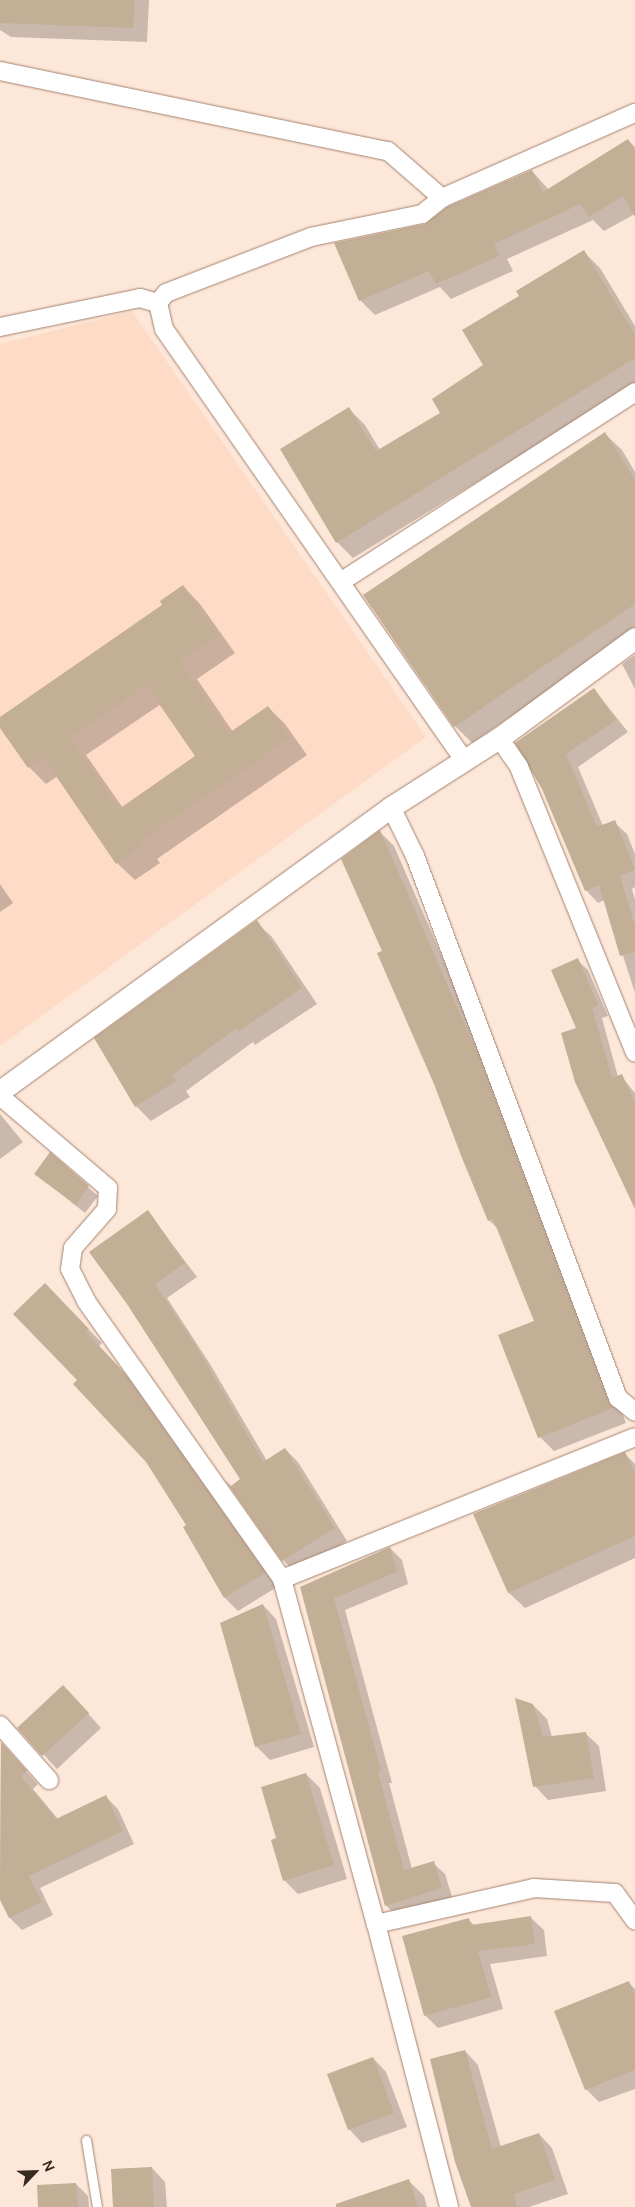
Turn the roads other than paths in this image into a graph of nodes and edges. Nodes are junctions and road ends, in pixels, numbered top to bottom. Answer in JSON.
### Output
{"nodes":[{"id":1,"x":0,"y":71,"type":"edge"},
{"id":2,"x":635,"y":113,"type":"edge"},
{"id":3,"x":442,"y":198,"type":"junction"},
{"id":4,"x":158,"y":304,"type":"junction"},
{"id":5,"x":0,"y":327,"type":"edge"},
{"id":6,"x":635,"y":392,"type":"edge"},
{"id":7,"x":342,"y":581,"type":"junction"},
{"id":8,"x":635,"y":638,"type":"edge"},
{"id":9,"x":499,"y":738,"type":"junction"},
{"id":10,"x":464,"y":760,"type":"junction"},
{"id":11,"x":391,"y":807,"type":"junction"},
{"id":12,"x":635,"y":1052,"type":"edge"},
{"id":13,"x":0,"y":1091,"type":"edge"},
{"id":14,"x":0,"y":1096,"type":"edge"},
{"id":15,"x":635,"y":1412,"type":"edge"},
{"id":16,"x":634,"y":1441,"type":"edge"},
{"id":17,"x":282,"y":1579,"type":"junction"},
{"id":18,"x":0,"y":1725,"type":"edge"},
{"id":19,"x":49,"y":1780,"type":"dead end"},
{"id":20,"x":635,"y":1921,"type":"edge"},
{"id":21,"x":376,"y":1924,"type":"junction"},
{"id":22,"x":86,"y":2140,"type":"dead end"},
{"id":23,"x":97,"y":2207,"type":"edge"},
{"id":24,"x":449,"y":2207,"type":"edge"}],
"edges":[{"from":1,"to":3,"type":"street"},
{"from":2,"to":3,"type":"street"},
{"from":3,"to":4,"type":"street"},
{"from":4,"to":5,"type":"street"},
{"from":4,"to":7,"type":"street"},
{"from":6,"to":7,"type":"street"},
{"from":7,"to":10,"type":"street"},
{"from":8,"to":9,"type":"street"},
{"from":9,"to":10,"type":"street"},
{"from":9,"to":12,"type":"street"},
{"from":10,"to":11,"type":"street"},
{"from":11,"to":13,"type":"street"},
{"from":11,"to":15,"type":"street"},
{"from":14,"to":17,"type":"street"},
{"from":16,"to":17,"type":"street"},
{"from":17,"to":21,"type":"street"},
{"from":18,"to":19,"type":"street"},
{"from":20,"to":21,"type":"street"},
{"from":21,"to":24,"type":"street"},
{"from":22,"to":23,"type":"lane"}]}
